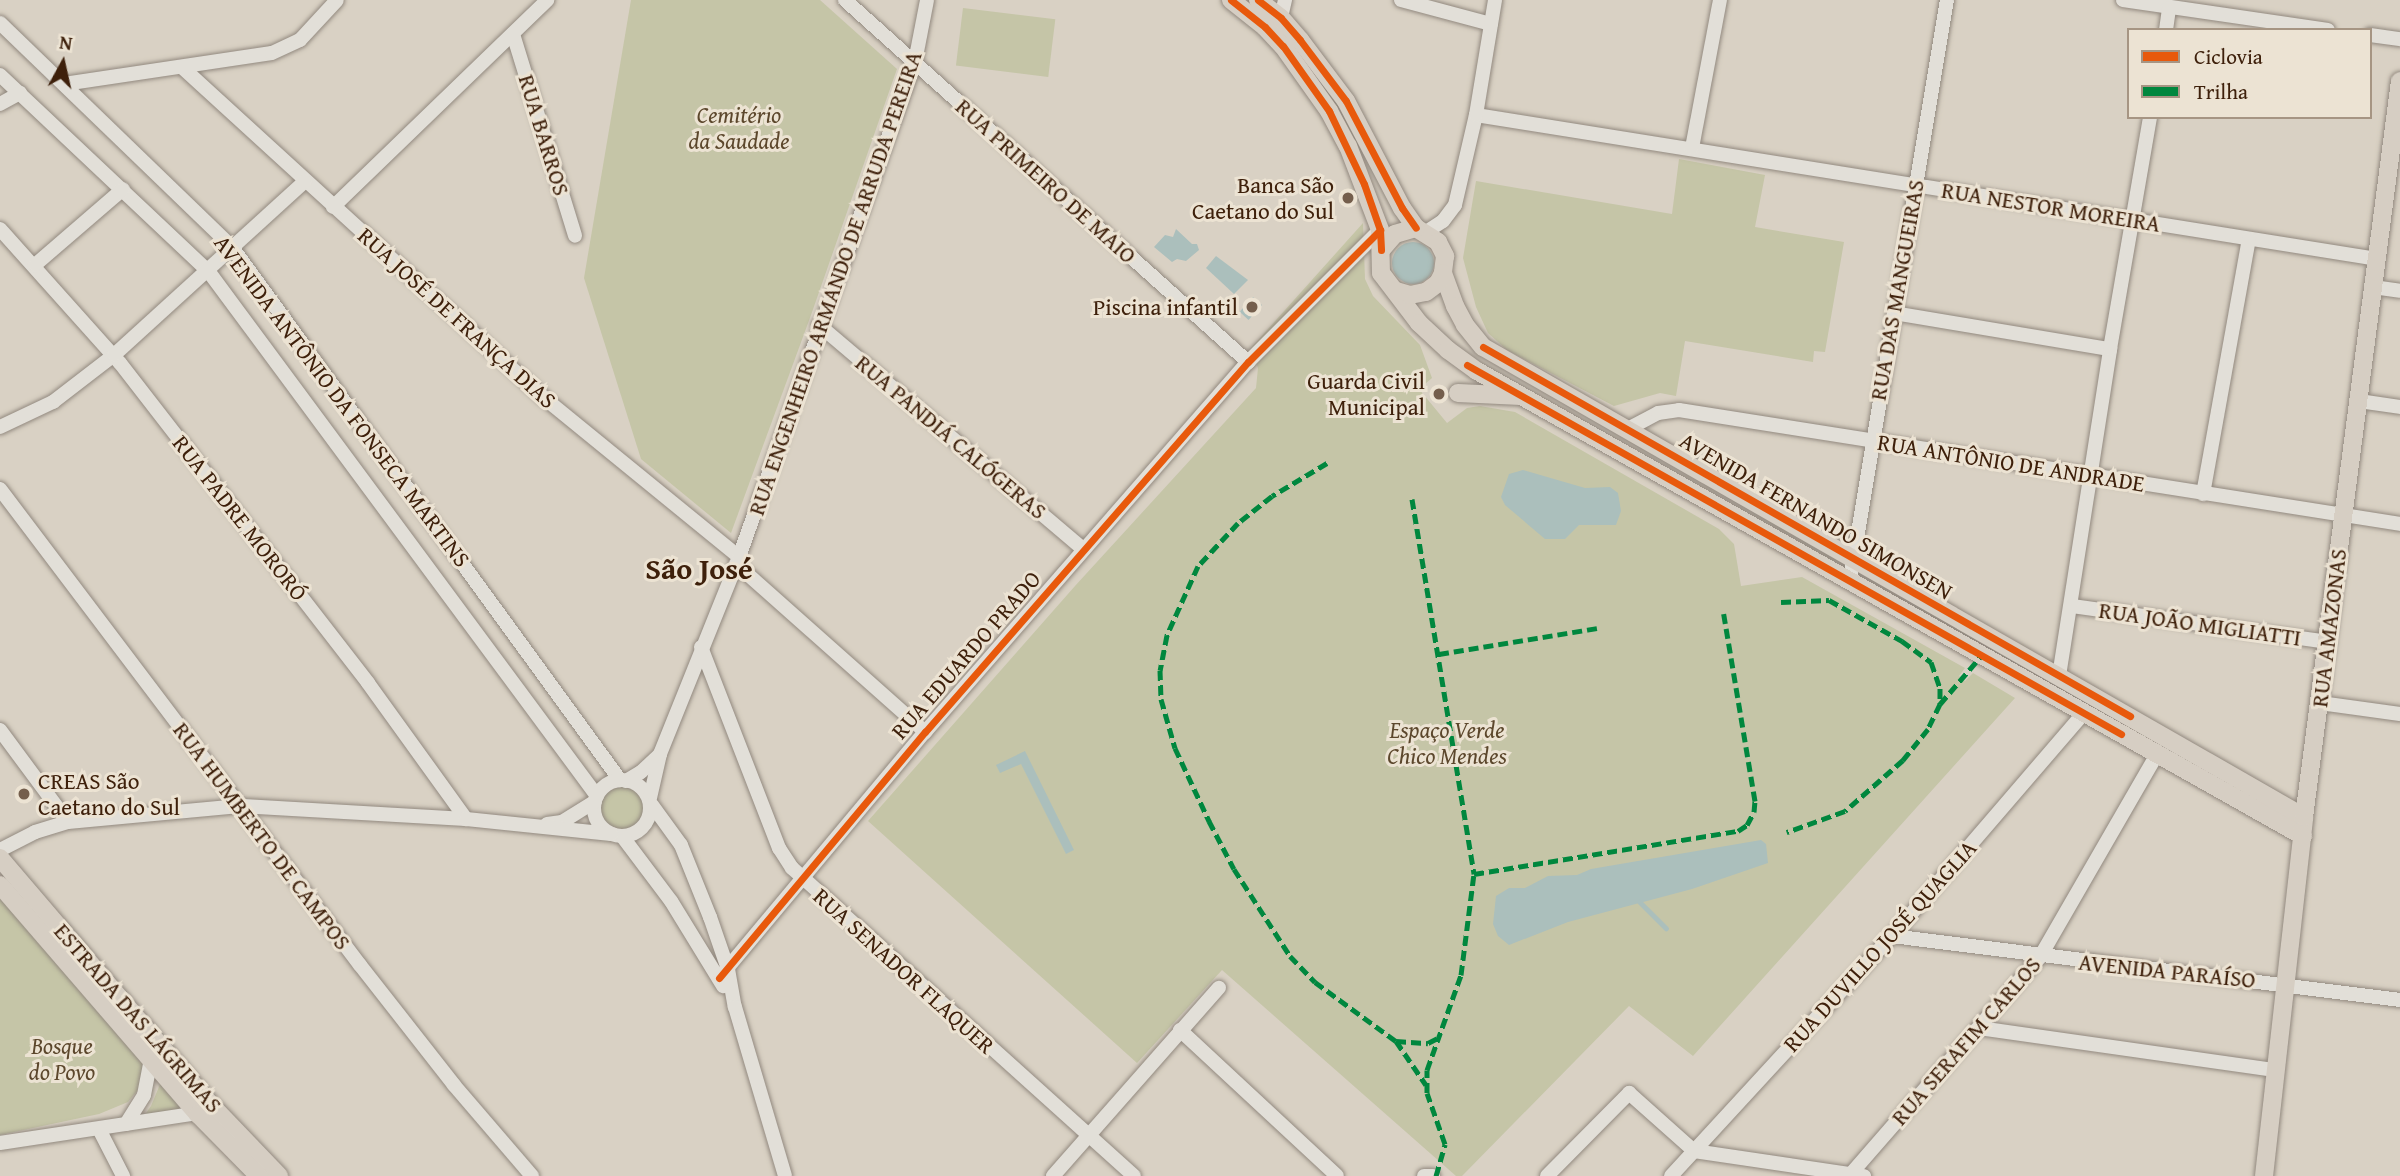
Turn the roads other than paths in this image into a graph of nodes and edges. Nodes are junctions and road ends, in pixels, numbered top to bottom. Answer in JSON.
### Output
{"nodes":[{"id":1,"x":337,"y":0,"type":"edge"},
{"id":2,"x":547,"y":0,"type":"edge"},
{"id":3,"x":845,"y":0,"type":"edge"},
{"id":4,"x":928,"y":0,"type":"edge"},
{"id":5,"x":1231,"y":0,"type":"edge"},
{"id":6,"x":1258,"y":0,"type":"edge"},
{"id":7,"x":1401,"y":0,"type":"edge"},
{"id":8,"x":1495,"y":0,"type":"edge"},
{"id":9,"x":1720,"y":0,"type":"edge"},
{"id":10,"x":1947,"y":0,"type":"edge"},
{"id":11,"x":2123,"y":0,"type":"edge"},
{"id":12,"x":2197,"y":6,"type":"edge"},
{"id":13,"x":2169,"y":8,"type":"junction"},
{"id":14,"x":1283,"y":9,"type":"edge"},
{"id":15,"x":0,"y":23,"type":"edge"},
{"id":16,"x":1491,"y":24,"type":"junction"},
{"id":17,"x":2166,"y":28,"type":"edge"},
{"id":18,"x":2317,"y":28,"type":"edge"},
{"id":19,"x":513,"y":34,"type":"junction"},
{"id":20,"x":2372,"y":35,"type":"edge"},
{"id":21,"x":1276,"y":40,"type":"junction"},
{"id":22,"x":2400,"y":40,"type":"edge"},
{"id":23,"x":915,"y":62,"type":"junction"},
{"id":24,"x":184,"y":69,"type":"junction"},
{"id":25,"x":0,"y":75,"type":"edge"},
{"id":26,"x":2400,"y":80,"type":"edge"},
{"id":27,"x":64,"y":84,"type":"junction"},
{"id":28,"x":20,"y":93,"type":"junction"},
{"id":29,"x":0,"y":104,"type":"edge"},
{"id":30,"x":1476,"y":115,"type":"junction"},
{"id":31,"x":2150,"y":119,"type":"edge"},
{"id":32,"x":1692,"y":148,"type":"junction"},
{"id":33,"x":304,"y":181,"type":"junction"},
{"id":34,"x":1915,"y":186,"type":"junction"},
{"id":35,"x":123,"y":189,"type":"junction"},
{"id":36,"x":332,"y":207,"type":"junction"},
{"id":37,"x":2133,"y":220,"type":"junction"},
{"id":38,"x":0,"y":229,"type":"edge"},
{"id":39,"x":1380,"y":230,"type":"junction"},
{"id":40,"x":1421,"y":230,"type":"junction"},
{"id":41,"x":575,"y":236,"type":"dead end"},
{"id":42,"x":2249,"y":239,"type":"junction"},
{"id":43,"x":232,"y":247,"type":"junction"},
{"id":44,"x":1381,"y":250,"type":"junction"},
{"id":45,"x":2377,"y":259,"type":"junction"},
{"id":46,"x":35,"y":265,"type":"junction"},
{"id":47,"x":209,"y":272,"type":"junction"},
{"id":48,"x":1443,"y":273,"type":"junction"},
{"id":49,"x":2373,"y":288,"type":"junction"},
{"id":50,"x":1396,"y":291,"type":"junction"},
{"id":51,"x":2400,"y":291,"type":"edge"},
{"id":52,"x":1894,"y":313,"type":"junction"},
{"id":53,"x":820,"y":325,"type":"junction"},
{"id":54,"x":2110,"y":349,"type":"junction"},
{"id":55,"x":114,"y":355,"type":"junction"},
{"id":56,"x":1248,"y":362,"type":"junction"},
{"id":57,"x":1458,"y":393,"type":"dead end"},
{"id":58,"x":1523,"y":396,"type":"junction"},
{"id":59,"x":2359,"y":401,"type":"junction"},
{"id":60,"x":2400,"y":407,"type":"edge"},
{"id":61,"x":0,"y":427,"type":"edge"},
{"id":62,"x":1626,"y":430,"type":"junction"},
{"id":63,"x":1871,"y":441,"type":"junction"},
{"id":64,"x":2091,"y":475,"type":"junction"},
{"id":65,"x":0,"y":489,"type":"edge"},
{"id":66,"x":2203,"y":494,"type":"junction"},
{"id":67,"x":2344,"y":516,"type":"junction"},
{"id":68,"x":2400,"y":524,"type":"edge"},
{"id":69,"x":1083,"y":550,"type":"junction"},
{"id":70,"x":1853,"y":559,"type":"junction"},
{"id":71,"x":737,"y":560,"type":"junction"},
{"id":72,"x":1850,"y":580,"type":"junction"},
{"id":73,"x":2072,"y":606,"type":"junction"},
{"id":74,"x":2328,"y":642,"type":"junction"},
{"id":75,"x":701,"y":647,"type":"junction"},
{"id":76,"x":2059,"y":676,"type":"junction"},
{"id":77,"x":2320,"y":703,"type":"junction"},
{"id":78,"x":2084,"y":713,"type":"junction"},
{"id":79,"x":2400,"y":713,"type":"edge"},
{"id":80,"x":0,"y":730,"type":"edge"},
{"id":81,"x":925,"y":732,"type":"junction"},
{"id":82,"x":660,"y":754,"type":"junction"},
{"id":83,"x":2157,"y":754,"type":"junction"},
{"id":84,"x":623,"y":781,"type":"junction"},
{"id":85,"x":596,"y":798,"type":"junction"},
{"id":86,"x":651,"y":802,"type":"junction"},
{"id":87,"x":242,"y":806,"type":"junction"},
{"id":88,"x":2304,"y":817,"type":"junction"},
{"id":89,"x":466,"y":819,"type":"junction"},
{"id":90,"x":68,"y":822,"type":"junction"},
{"id":91,"x":529,"y":827,"type":"junction"},
{"id":92,"x":616,"y":835,"type":"junction"},
{"id":93,"x":2303,"y":836,"type":"junction"},
{"id":94,"x":0,"y":850,"type":"edge"},
{"id":95,"x":0,"y":858,"type":"edge"},
{"id":96,"x":802,"y":879,"type":"junction"},
{"id":97,"x":0,"y":885,"type":"edge"},
{"id":98,"x":710,"y":917,"type":"junction"},
{"id":99,"x":690,"y":930,"type":"junction"},
{"id":100,"x":1892,"y":936,"type":"junction"},
{"id":101,"x":2040,"y":957,"type":"junction"},
{"id":102,"x":723,"y":973,"type":"junction"},
{"id":103,"x":2284,"y":984,"type":"junction"},
{"id":104,"x":1219,"y":988,"type":"dead end"},
{"id":105,"x":2400,"y":1000,"type":"edge"},
{"id":106,"x":1979,"y":1028,"type":"junction"},
{"id":107,"x":1180,"y":1030,"type":"junction"},
{"id":108,"x":151,"y":1058,"type":"junction"},
{"id":109,"x":2275,"y":1070,"type":"junction"},
{"id":110,"x":217,"y":1111,"type":"junction"},
{"id":111,"x":198,"y":1114,"type":"junction"},
{"id":112,"x":126,"y":1124,"type":"junction"},
{"id":113,"x":99,"y":1129,"type":"junction"},
{"id":114,"x":1089,"y":1137,"type":"junction"},
{"id":115,"x":0,"y":1143,"type":"edge"},
{"id":116,"x":1694,"y":1151,"type":"junction"},
{"id":117,"x":1854,"y":1175,"type":"edge"},
{"id":118,"x":122,"y":1176,"type":"edge"},
{"id":119,"x":259,"y":1176,"type":"edge"},
{"id":120,"x":279,"y":1176,"type":"edge"},
{"id":121,"x":532,"y":1176,"type":"edge"},
{"id":122,"x":785,"y":1176,"type":"edge"},
{"id":123,"x":1053,"y":1176,"type":"edge"},
{"id":124,"x":1134,"y":1176,"type":"edge"},
{"id":125,"x":1337,"y":1176,"type":"edge"},
{"id":126,"x":1424,"y":1176,"type":"edge"},
{"id":127,"x":1433,"y":1176,"type":"edge"},
{"id":128,"x":1546,"y":1176,"type":"edge"},
{"id":129,"x":1671,"y":1176,"type":"edge"},
{"id":130,"x":2264,"y":1176,"type":"edge"}],
"edges":[{"from":1,"to":24,"type":"street"},
{"from":2,"to":19,"type":"street"},
{"from":3,"to":23,"type":"street","name":"RUA PRIMEIRO DE MAIO"},
{"from":4,"to":23,"type":"street","name":"RUA ENGENHEIRO ARMANDO DE ARRUDA PEREIRA"},
{"from":5,"to":21,"type":"main road","name":"AVENIDA FERNANDO SIMONSEN"},
{"from":6,"to":14,"type":"main road","name":"AVENIDA FERNANDO SIMONSEN"},
{"from":7,"to":16,"type":"street"},
{"from":8,"to":16,"type":"street"},
{"from":9,"to":32,"type":"street"},
{"from":10,"to":34,"type":"street","name":"RUA DAS MANGUEIRAS"},
{"from":11,"to":13,"type":"street"},
{"from":12,"to":13,"type":"street"},
{"from":12,"to":18,"type":"street"},
{"from":13,"to":17,"type":"street"},
{"from":14,"to":21,"type":"street"},
{"from":14,"to":40,"type":"main road","name":"AVENIDA FERNANDO SIMONSEN"},
{"from":15,"to":27,"type":"street","name":"AVENIDA ANTÔNIO DA FONSECA MARTINS"},
{"from":16,"to":30,"type":"street"},
{"from":19,"to":36,"type":"street"},
{"from":19,"to":41,"type":"street","name":"RUA BARROS"},
{"from":20,"to":22,"type":"street"},
{"from":21,"to":39,"type":"main road","name":"AVENIDA FERNANDO SIMONSEN"},
{"from":23,"to":53,"type":"street","name":"RUA ENGENHEIRO ARMANDO DE ARRUDA PEREIRA"},
{"from":23,"to":56,"type":"street","name":"RUA PRIMEIRO DE MAIO"},
{"from":24,"to":27,"type":"street"},
{"from":24,"to":33,"type":"street","name":"RUA JOSÉ DE FRANÇA DIAS"},
{"from":25,"to":28,"type":"street","name":"AVENIDA ANTÔNIO DA FONSECA MARTINS"},
{"from":26,"to":45,"type":"main road","name":"RUA AMAZONAS"},
{"from":27,"to":43,"type":"street","name":"AVENIDA ANTÔNIO DA FONSECA MARTINS"},
{"from":28,"to":29,"type":"street"},
{"from":28,"to":35,"type":"street","name":"AVENIDA ANTÔNIO DA FONSECA MARTINS"},
{"from":30,"to":32,"type":"street","name":"RUA NESTOR MOREIRA"},
{"from":30,"to":40,"type":"street"},
{"from":31,"to":37,"type":"street"},
{"from":32,"to":34,"type":"street","name":"RUA NESTOR MOREIRA"},
{"from":33,"to":36,"type":"street","name":"RUA JOSÉ DE FRANÇA DIAS"},
{"from":33,"to":43,"type":"street"},
{"from":34,"to":37,"type":"street","name":"RUA NESTOR MOREIRA"},
{"from":34,"to":52,"type":"street","name":"RUA DAS MANGUEIRAS"},
{"from":35,"to":46,"type":"street"},
{"from":35,"to":47,"type":"street","name":"AVENIDA ANTÔNIO DA FONSECA MARTINS"},
{"from":36,"to":71,"type":"street","name":"RUA JOSÉ DE FRANÇA DIAS"},
{"from":37,"to":42,"type":"street","name":"RUA NESTOR MOREIRA"},
{"from":37,"to":54,"type":"street"},
{"from":38,"to":46,"type":"street","name":"RUA PADRE MORORÓ"},
{"from":39,"to":44,"type":"main road","name":"AVENIDA FERNANDO SIMONSEN"},
{"from":39,"to":56,"type":"street","name":"RUA EDUARDO PRADO"},
{"from":40,"to":44,"type":"main road"},
{"from":40,"to":48,"type":"main road","name":"AVENIDA FERNANDO SIMONSEN"},
{"from":42,"to":45,"type":"street","name":"RUA NESTOR MOREIRA"},
{"from":42,"to":66,"type":"street"},
{"from":43,"to":47,"type":"street"},
{"from":43,"to":84,"type":"street","name":"AVENIDA ANTÔNIO DA FONSECA MARTINS"},
{"from":44,"to":50,"type":"main road","name":"AVENIDA FERNANDO SIMONSEN"},
{"from":45,"to":49,"type":"main road","name":"RUA AMAZONAS"},
{"from":46,"to":55,"type":"street","name":"RUA PADRE MORORÓ"},
{"from":47,"to":55,"type":"street"},
{"from":47,"to":85,"type":"street","name":"AVENIDA ANTÔNIO DA FONSECA MARTINS"},
{"from":48,"to":50,"type":"main road"},
{"from":48,"to":62,"type":"main road","name":"AVENIDA FERNANDO SIMONSEN"},
{"from":49,"to":51,"type":"street"},
{"from":49,"to":59,"type":"main road","name":"RUA AMAZONAS"},
{"from":50,"to":58,"type":"main road","name":"AVENIDA FERNANDO SIMONSEN"},
{"from":52,"to":54,"type":"street"},
{"from":52,"to":63,"type":"street","name":"RUA DAS MANGUEIRAS"},
{"from":53,"to":69,"type":"street","name":"RUA PANDIÁ CALÓGERAS"},
{"from":53,"to":71,"type":"street","name":"RUA ENGENHEIRO ARMANDO DE ARRUDA PEREIRA"},
{"from":54,"to":64,"type":"street"},
{"from":55,"to":61,"type":"street"},
{"from":55,"to":89,"type":"street","name":"RUA PADRE MORORÓ"},
{"from":56,"to":69,"type":"street","name":"RUA EDUARDO PRADO"},
{"from":57,"to":58,"type":"main road"},
{"from":58,"to":72,"type":"main road","name":"AVENIDA FERNANDO SIMONSEN"},
{"from":59,"to":60,"type":"street"},
{"from":59,"to":67,"type":"main road","name":"RUA AMAZONAS"},
{"from":62,"to":63,"type":"street","name":"RUA ANTÔNIO DE ANDRADE"},
{"from":62,"to":70,"type":"main road","name":"AVENIDA FERNANDO SIMONSEN"},
{"from":63,"to":64,"type":"street","name":"RUA ANTÔNIO DE ANDRADE"},
{"from":63,"to":70,"type":"street","name":"RUA DAS MANGUEIRAS"},
{"from":64,"to":66,"type":"street","name":"RUA ANTÔNIO DE ANDRADE"},
{"from":64,"to":73,"type":"street"},
{"from":65,"to":87,"type":"street","name":"RUA HUMBERTO DE CAMPOS"},
{"from":66,"to":67,"type":"street","name":"RUA ANTÔNIO DE ANDRADE"},
{"from":67,"to":68,"type":"street","name":"RUA ANTÔNIO DE ANDRADE"},
{"from":67,"to":74,"type":"main road","name":"RUA AMAZONAS"},
{"from":69,"to":81,"type":"street","name":"RUA EDUARDO PRADO"},
{"from":70,"to":72,"type":"street","name":"RUA DAS MANGUEIRAS"},
{"from":70,"to":76,"type":"main road","name":"AVENIDA FERNANDO SIMONSEN"},
{"from":71,"to":75,"type":"street","name":"RUA ENGENHEIRO ARMANDO DE ARRUDA PEREIRA"},
{"from":71,"to":81,"type":"street","name":"RUA JOSÉ DE FRANÇA DIAS"},
{"from":72,"to":78,"type":"main road","name":"AVENIDA FERNANDO SIMONSEN"},
{"from":73,"to":74,"type":"street","name":"RUA JOÃO MIGLIATTI"},
{"from":73,"to":76,"type":"street"},
{"from":74,"to":77,"type":"main road","name":"RUA AMAZONAS"},
{"from":75,"to":82,"type":"street","name":"RUA ENGENHEIRO ARMANDO DE ARRUDA PEREIRA"},
{"from":75,"to":96,"type":"street","name":"RUA SENADOR FLAQUER"},
{"from":76,"to":88,"type":"main road","name":"AVENIDA FERNANDO SIMONSEN"},
{"from":77,"to":79,"type":"street"},
{"from":77,"to":88,"type":"main road","name":"RUA AMAZONAS"},
{"from":78,"to":83,"type":"main road","name":"AVENIDA FERNANDO SIMONSEN"},
{"from":78,"to":100,"type":"street","name":"RUA DUVILLO JOSÉ QUAGLIA"},
{"from":80,"to":90,"type":"street"},
{"from":81,"to":96,"type":"street","name":"RUA EDUARDO PRADO"},
{"from":82,"to":84,"type":"street"},
{"from":82,"to":86,"type":"street","name":"RUA ENGENHEIRO ARMANDO DE ARRUDA PEREIRA"},
{"from":83,"to":93,"type":"main road","name":"AVENIDA FERNANDO SIMONSEN"},
{"from":83,"to":101,"type":"street","name":"RUA SERAFIM CARLOS"},
{"from":84,"to":85,"type":"street"},
{"from":84,"to":86,"type":"street"},
{"from":85,"to":91,"type":"street"},
{"from":85,"to":92,"type":"street"},
{"from":86,"to":92,"type":"street"},
{"from":86,"to":98,"type":"street"},
{"from":87,"to":89,"type":"street"},
{"from":87,"to":90,"type":"street"},
{"from":87,"to":121,"type":"street","name":"RUA HUMBERTO DE CAMPOS"},
{"from":88,"to":93,"type":"main road","name":"RUA AMAZONAS"},
{"from":89,"to":91,"type":"street"},
{"from":90,"to":94,"type":"street"},
{"from":91,"to":92,"type":"street"},
{"from":92,"to":99,"type":"street"},
{"from":93,"to":103,"type":"main road","name":"RUA AMAZONAS"},
{"from":95,"to":110,"type":"main road","name":"ESTRADA DAS LÁGRIMAS"},
{"from":96,"to":102,"type":"street","name":"RUA EDUARDO PRADO"},
{"from":96,"to":114,"type":"street","name":"RUA SENADOR FLAQUER"},
{"from":97,"to":108,"type":"main road","name":"ESTRADA DAS LÁGRIMAS"},
{"from":98,"to":99,"type":"street"},
{"from":98,"to":102,"type":"street"},
{"from":99,"to":102,"type":"street"},
{"from":100,"to":101,"type":"street","name":"AVENIDA PARAÍSO"},
{"from":100,"to":116,"type":"street","name":"RUA DUVILLO JOSÉ QUAGLIA"},
{"from":101,"to":103,"type":"street","name":"AVENIDA PARAÍSO"},
{"from":101,"to":106,"type":"street","name":"RUA SERAFIM CARLOS"},
{"from":102,"to":122,"type":"street"},
{"from":103,"to":105,"type":"street","name":"AVENIDA PARAÍSO"},
{"from":103,"to":109,"type":"main road","name":"RUA AMAZONAS"},
{"from":104,"to":107,"type":"street"},
{"from":106,"to":109,"type":"street"},
{"from":106,"to":117,"type":"street","name":"RUA SERAFIM CARLOS"},
{"from":107,"to":114,"type":"street"},
{"from":107,"to":125,"type":"street"},
{"from":108,"to":111,"type":"main road","name":"ESTRADA DAS LÁGRIMAS"},
{"from":108,"to":112,"type":"street"},
{"from":109,"to":130,"type":"main road","name":"RUA AMAZONAS"},
{"from":110,"to":111,"type":"street"},
{"from":110,"to":120,"type":"main road","name":"ESTRADA DAS LÁGRIMAS"},
{"from":111,"to":112,"type":"street"},
{"from":111,"to":119,"type":"main road","name":"ESTRADA DAS LÁGRIMAS"},
{"from":112,"to":113,"type":"street"},
{"from":113,"to":115,"type":"street"},
{"from":113,"to":118,"type":"street"},
{"from":114,"to":123,"type":"street"},
{"from":114,"to":124,"type":"street","name":"RUA SENADOR FLAQUER"},
{"from":116,"to":117,"type":"street"},
{"from":116,"to":128,"type":"street"},
{"from":116,"to":129,"type":"street","name":"RUA DUVILLO JOSÉ QUAGLIA"},
{"from":126,"to":127,"type":"street"}]}
